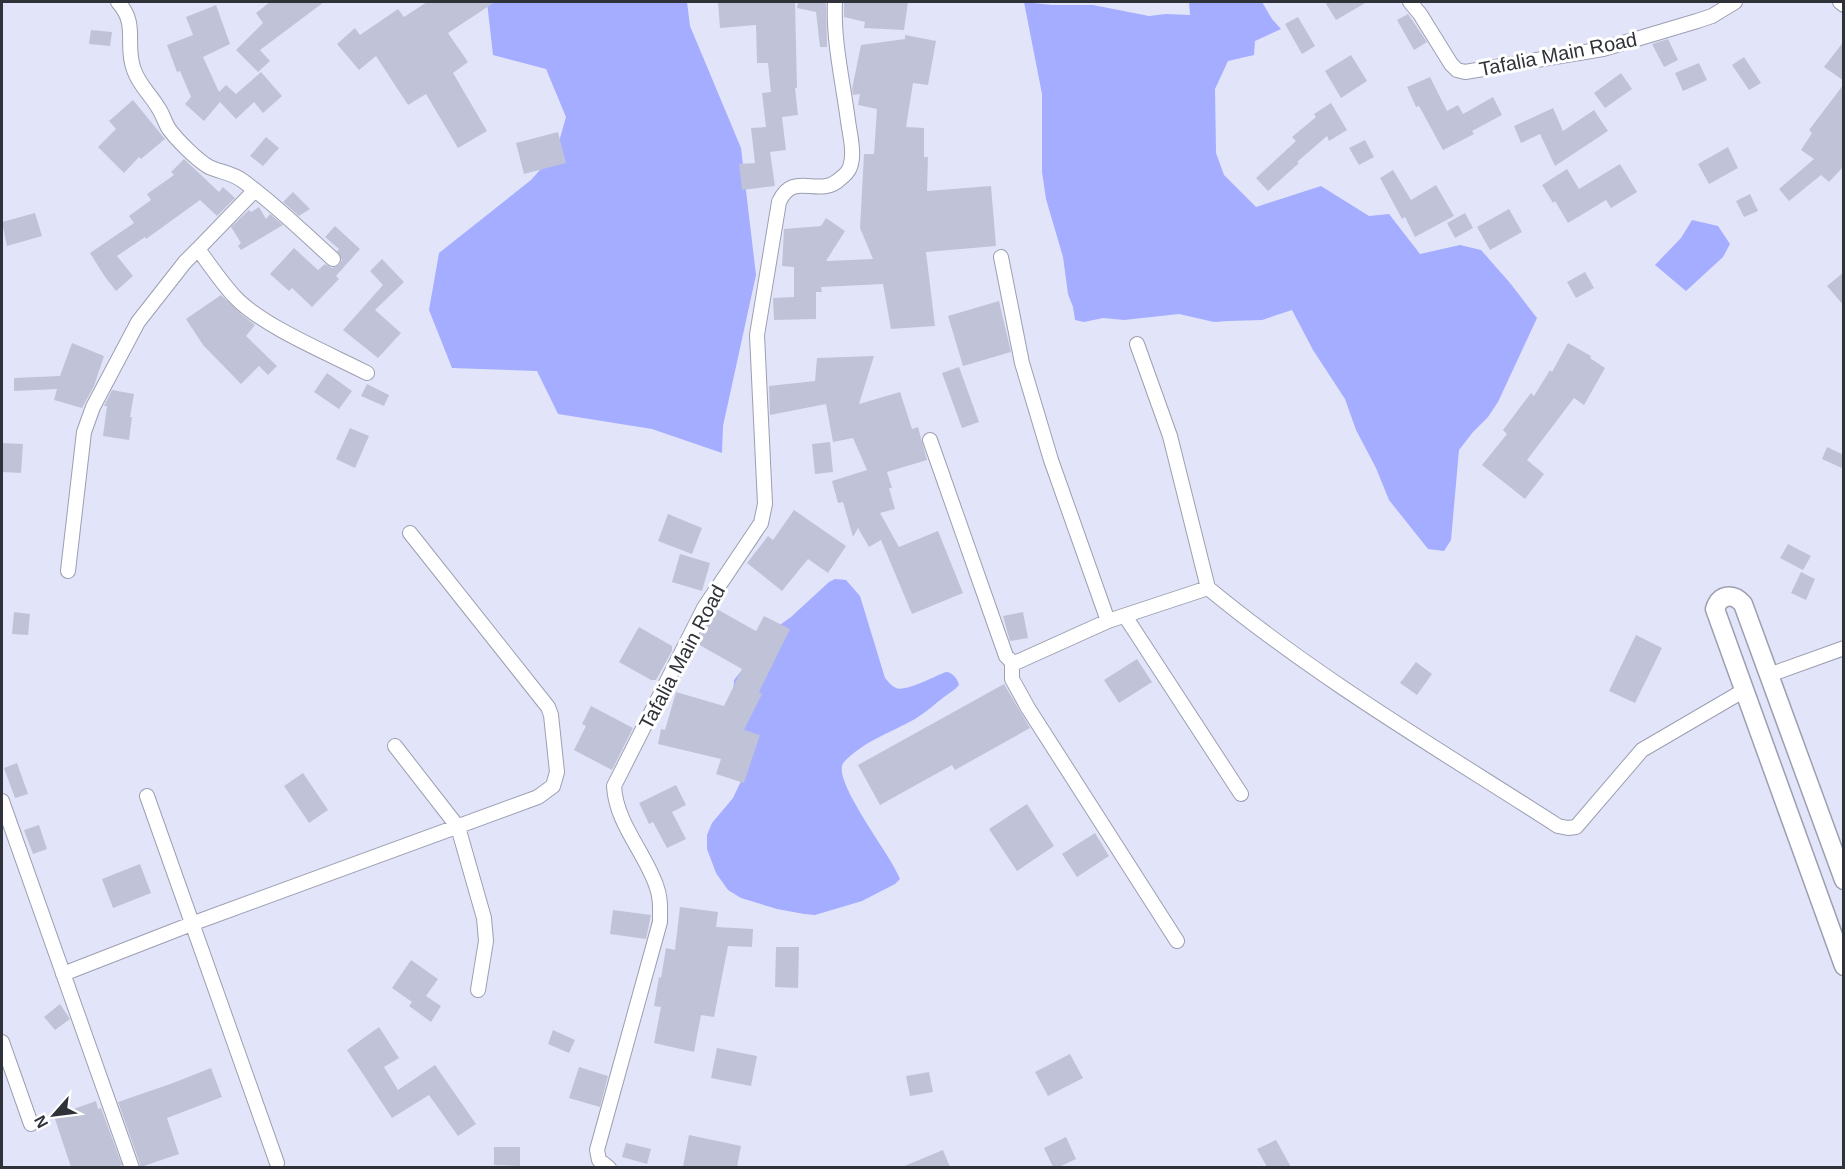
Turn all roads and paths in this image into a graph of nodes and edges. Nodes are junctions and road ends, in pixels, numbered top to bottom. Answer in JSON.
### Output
{"nodes":[{"id":1,"x":118,"y":2,"type":"edge"},
{"id":2,"x":835,"y":2,"type":"edge"},
{"id":3,"x":1410,"y":2,"type":"edge"},
{"id":4,"x":1735,"y":2,"type":"edge"},
{"id":5,"x":1840,"y":2,"type":"edge"},
{"id":6,"x":1844,"y":5,"type":"edge"},
{"id":7,"x":255,"y":190,"type":"junction"},
{"id":8,"x":198,"y":249,"type":"junction"},
{"id":9,"x":1001,"y":257,"type":"dead end"},
{"id":10,"x":333,"y":258,"type":"dead end"},
{"id":11,"x":1137,"y":344,"type":"dead end"},
{"id":12,"x":367,"y":374,"type":"dead end"},
{"id":13,"x":930,"y":440,"type":"dead end"},
{"id":14,"x":410,"y":533,"type":"dead end"},
{"id":15,"x":68,"y":571,"type":"dead end"},
{"id":16,"x":1208,"y":588,"type":"junction"},
{"id":17,"x":1125,"y":616,"type":"junction"},
{"id":18,"x":1108,"y":621,"type":"junction"},
{"id":19,"x":1844,"y":648,"type":"edge"},
{"id":20,"x":1012,"y":662,"type":"junction"},
{"id":21,"x":1769,"y":675,"type":"junction"},
{"id":22,"x":1743,"y":691,"type":"junction"},
{"id":23,"x":395,"y":746,"type":"dead end"},
{"id":24,"x":1241,"y":794,"type":"dead end"},
{"id":25,"x":147,"y":796,"type":"dead end"},
{"id":26,"x":2,"y":801,"type":"edge"},
{"id":27,"x":458,"y":827,"type":"junction"},
{"id":28,"x":1844,"y":880,"type":"edge"},
{"id":29,"x":194,"y":923,"type":"junction"},
{"id":30,"x":1178,"y":941,"type":"dead end"},
{"id":31,"x":1844,"y":966,"type":"edge"},
{"id":32,"x":63,"y":974,"type":"junction"},
{"id":33,"x":478,"y":990,"type":"dead end"},
{"id":34,"x":2,"y":1042,"type":"edge"},
{"id":35,"x":31,"y":1124,"type":"dead end"},
{"id":36,"x":278,"y":1163,"type":"dead end"},
{"id":37,"x":132,"y":1167,"type":"edge"},
{"id":38,"x":609,"y":1167,"type":"edge"}],
"edges":[{"from":1,"to":7,"type":"street"},
{"from":2,"to":38,"type":"street","name":"Tafalia Main Road"},
{"from":3,"to":4,"type":"street","name":"Tafalia Main Road"},
{"from":5,"to":6,"type":"street"},
{"from":7,"to":8,"type":"street"},
{"from":7,"to":10,"type":"street"},
{"from":8,"to":12,"type":"street"},
{"from":8,"to":15,"type":"street"},
{"from":9,"to":18,"type":"street"},
{"from":11,"to":16,"type":"street"},
{"from":13,"to":20,"type":"street"},
{"from":14,"to":27,"type":"street"},
{"from":16,"to":17,"type":"street"},
{"from":16,"to":22,"type":"street"},
{"from":17,"to":18,"type":"street"},
{"from":17,"to":24,"type":"street"},
{"from":18,"to":20,"type":"street"},
{"from":19,"to":21,"type":"street"},
{"from":20,"to":30,"type":"street"},
{"from":21,"to":22,"type":"street"},
{"from":21,"to":28,"type":"street"},
{"from":22,"to":31,"type":"street"},
{"from":23,"to":27,"type":"street"},
{"from":25,"to":29,"type":"street"},
{"from":26,"to":32,"type":"street"},
{"from":27,"to":29,"type":"street"},
{"from":27,"to":33,"type":"street"},
{"from":29,"to":32,"type":"street"},
{"from":29,"to":36,"type":"street"},
{"from":32,"to":37,"type":"street"},
{"from":34,"to":35,"type":"street"}]}
